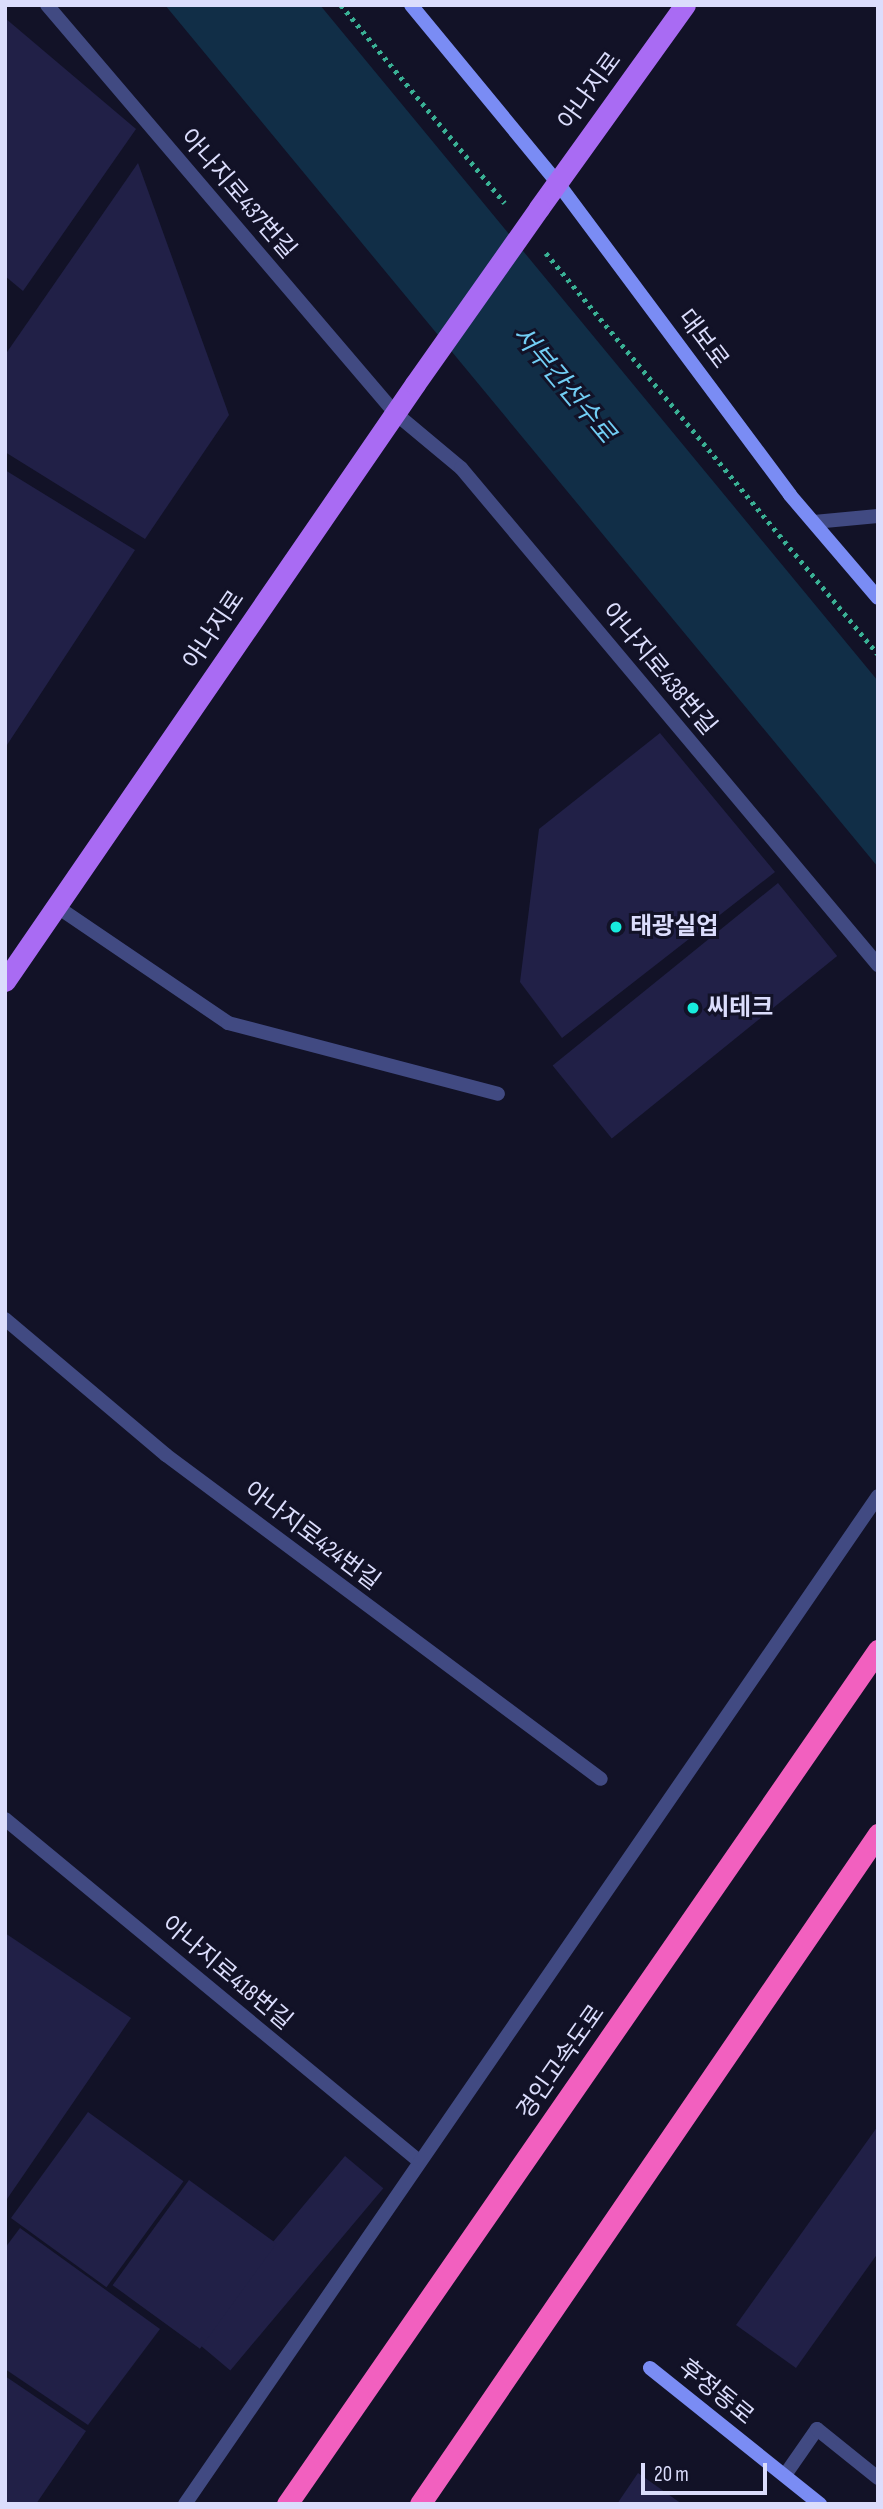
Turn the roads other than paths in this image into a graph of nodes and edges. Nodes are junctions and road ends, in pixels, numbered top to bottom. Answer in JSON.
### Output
{"nodes":[{"id":1,"x":47,"y":5,"type":"edge"},
{"id":2,"x":411,"y":5,"type":"edge"},
{"id":3,"x":685,"y":5,"type":"edge"},
{"id":4,"x":556,"y":182,"type":"junction"},
{"id":5,"x":395,"y":413,"type":"junction"},
{"id":6,"x":878,"y":516,"type":"edge"},
{"id":7,"x":814,"y":522,"type":"junction"},
{"id":8,"x":878,"y":598,"type":"edge"},
{"id":9,"x":56,"y":906,"type":"junction"},
{"id":10,"x":878,"y":965,"type":"edge"},
{"id":11,"x":5,"y":981,"type":"edge"},
{"id":12,"x":498,"y":1094,"type":"dead end"},
{"id":13,"x":5,"y":1319,"type":"edge"},
{"id":14,"x":878,"y":1496,"type":"edge"},
{"id":15,"x":878,"y":1650,"type":"edge"},
{"id":16,"x":601,"y":1779,"type":"dead end"},
{"id":17,"x":5,"y":1819,"type":"edge"},
{"id":18,"x":878,"y":1834,"type":"edge"},
{"id":19,"x":421,"y":2162,"type":"junction"},
{"id":20,"x":650,"y":2368,"type":"dead end"},
{"id":21,"x":785,"y":2475,"type":"junction"},
{"id":22,"x":878,"y":2478,"type":"edge"},
{"id":23,"x":186,"y":2504,"type":"edge"},
{"id":24,"x":287,"y":2504,"type":"edge"},
{"id":25,"x":420,"y":2504,"type":"edge"},
{"id":26,"x":820,"y":2504,"type":"edge"}],
"edges":[{"from":1,"to":5,"type":"street","name":"아나지로437번길"},
{"from":2,"to":4,"type":"street","name":"대보로"},
{"from":3,"to":4,"type":"main road","name":"아나지로"},
{"from":4,"to":5,"type":"main road","name":"아나지로","bridge":true},
{"from":4,"to":7,"type":"street","name":"대보로"},
{"from":5,"to":9,"type":"main road","name":"아나지로"},
{"from":5,"to":10,"type":"street","name":"아나지로438번길"},
{"from":6,"to":7,"type":"street"},
{"from":7,"to":8,"type":"street","name":"대보로"},
{"from":9,"to":11,"type":"main road","name":"아나지로"},
{"from":9,"to":12,"type":"street"},
{"from":13,"to":16,"type":"street","name":"아나지로424번길"},
{"from":14,"to":19,"type":"street"},
{"from":15,"to":24,"type":"highway","name":"경인고속도로"},
{"from":17,"to":19,"type":"street","name":"아나지로418번길"},
{"from":18,"to":25,"type":"highway"},
{"from":19,"to":23,"type":"street"},
{"from":20,"to":21,"type":"street","name":"후정동로"},
{"from":21,"to":22,"type":"street"},
{"from":21,"to":26,"type":"street","name":"후정동로"}]}
